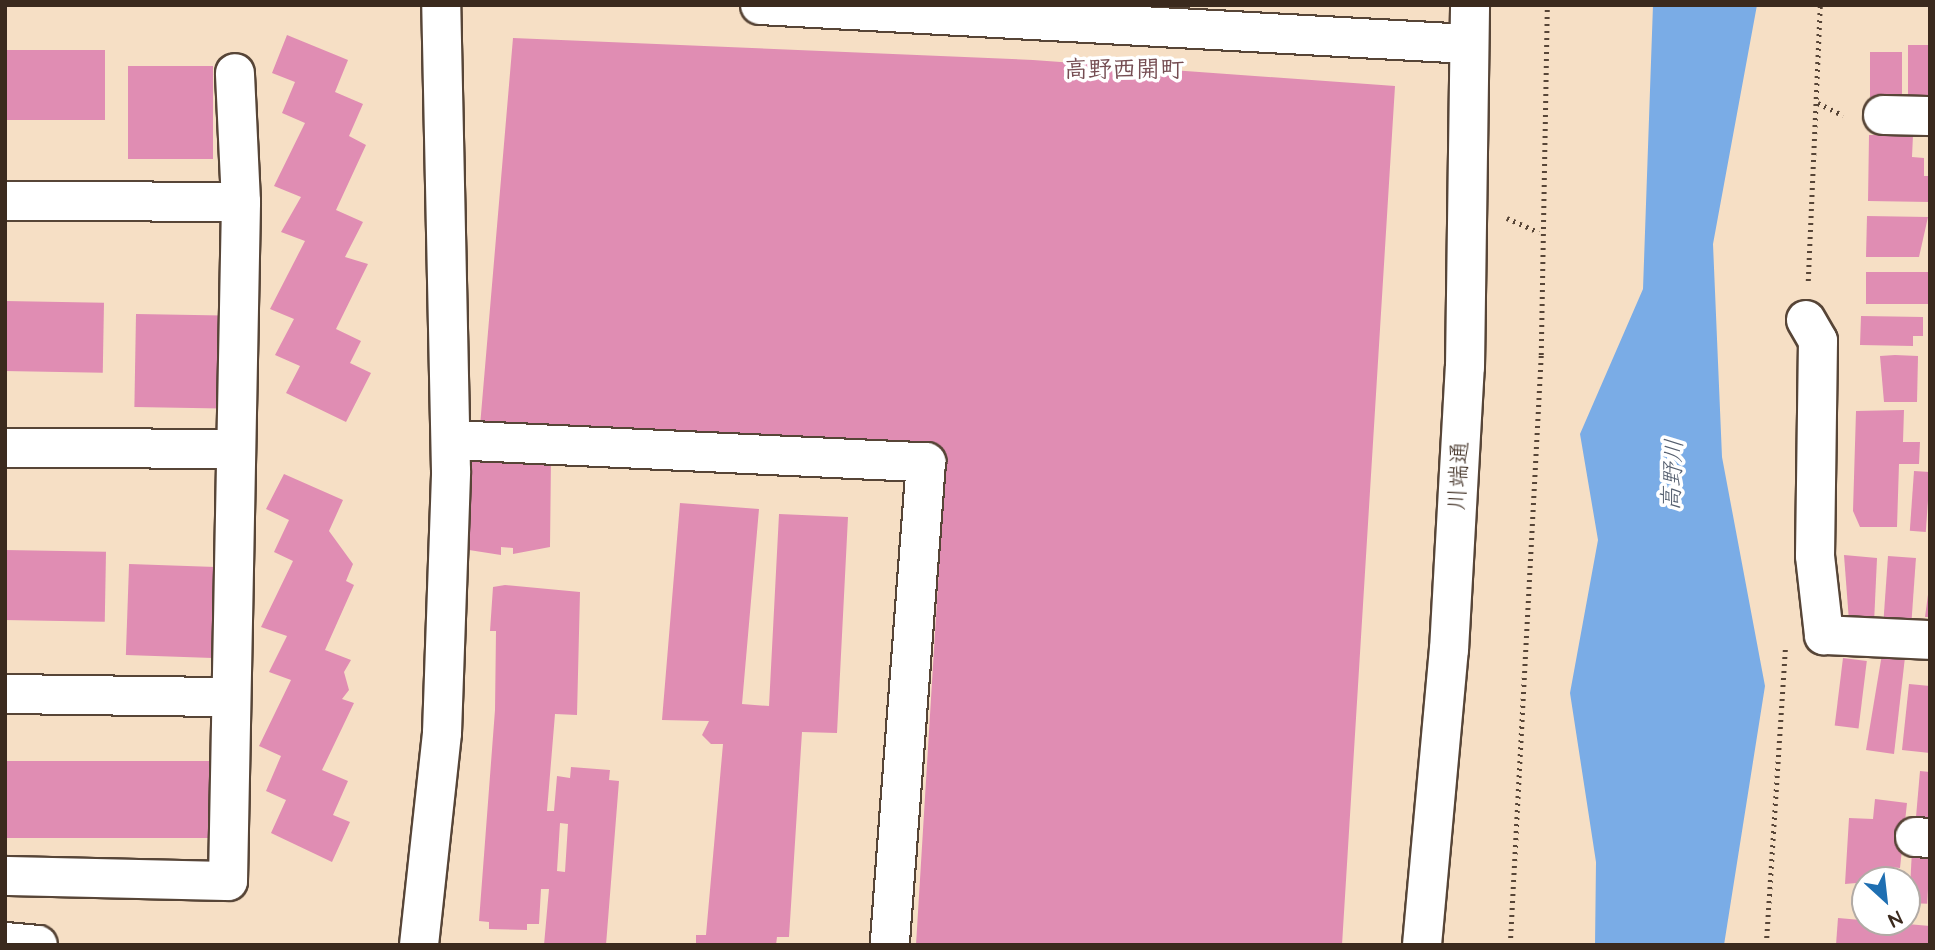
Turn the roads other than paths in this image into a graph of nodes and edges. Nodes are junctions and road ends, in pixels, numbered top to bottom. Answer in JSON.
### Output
{"nodes":[{"id":1,"x":441,"y":5,"type":"edge"},
{"id":2,"x":760,"y":5,"type":"edge"},
{"id":3,"x":1470,"y":5,"type":"edge"},
{"id":4,"x":891,"y":10,"type":"edge"},
{"id":5,"x":1469,"y":44,"type":"junction"},
{"id":6,"x":235,"y":73,"type":"dead end"},
{"id":7,"x":1883,"y":115,"type":"dead end"},
{"id":8,"x":1930,"y":116,"type":"edge"},
{"id":9,"x":5,"y":201,"type":"edge"},
{"id":10,"x":241,"y":202,"type":"junction"},
{"id":11,"x":1806,"y":320,"type":"dead end"},
{"id":12,"x":450,"y":440,"type":"junction"},
{"id":13,"x":5,"y":448,"type":"edge"},
{"id":14,"x":236,"y":449,"type":"junction"},
{"id":15,"x":1930,"y":640,"type":"edge"},
{"id":16,"x":5,"y":694,"type":"edge"},
{"id":17,"x":231,"y":697,"type":"junction"},
{"id":18,"x":5,"y":876,"type":"edge"},
{"id":19,"x":5,"y":942,"type":"edge"},
{"id":20,"x":38,"y":945,"type":"edge"},
{"id":21,"x":419,"y":945,"type":"edge"},
{"id":22,"x":890,"y":945,"type":"edge"},
{"id":23,"x":1422,"y":945,"type":"edge"}],
"edges":[{"from":1,"to":12,"type":"street"},
{"from":2,"to":4,"type":"street"},
{"from":3,"to":5,"type":"street","name":"川端通"},
{"from":4,"to":5,"type":"street"},
{"from":5,"to":23,"type":"street","name":"川端通"},
{"from":6,"to":10,"type":"street"},
{"from":7,"to":8,"type":"street"},
{"from":9,"to":10,"type":"street"},
{"from":10,"to":14,"type":"street"},
{"from":11,"to":15,"type":"street"},
{"from":12,"to":21,"type":"street"},
{"from":12,"to":22,"type":"street"},
{"from":13,"to":14,"type":"street"},
{"from":14,"to":17,"type":"street"},
{"from":16,"to":17,"type":"street"},
{"from":17,"to":18,"type":"street"},
{"from":19,"to":20,"type":"street"}]}
